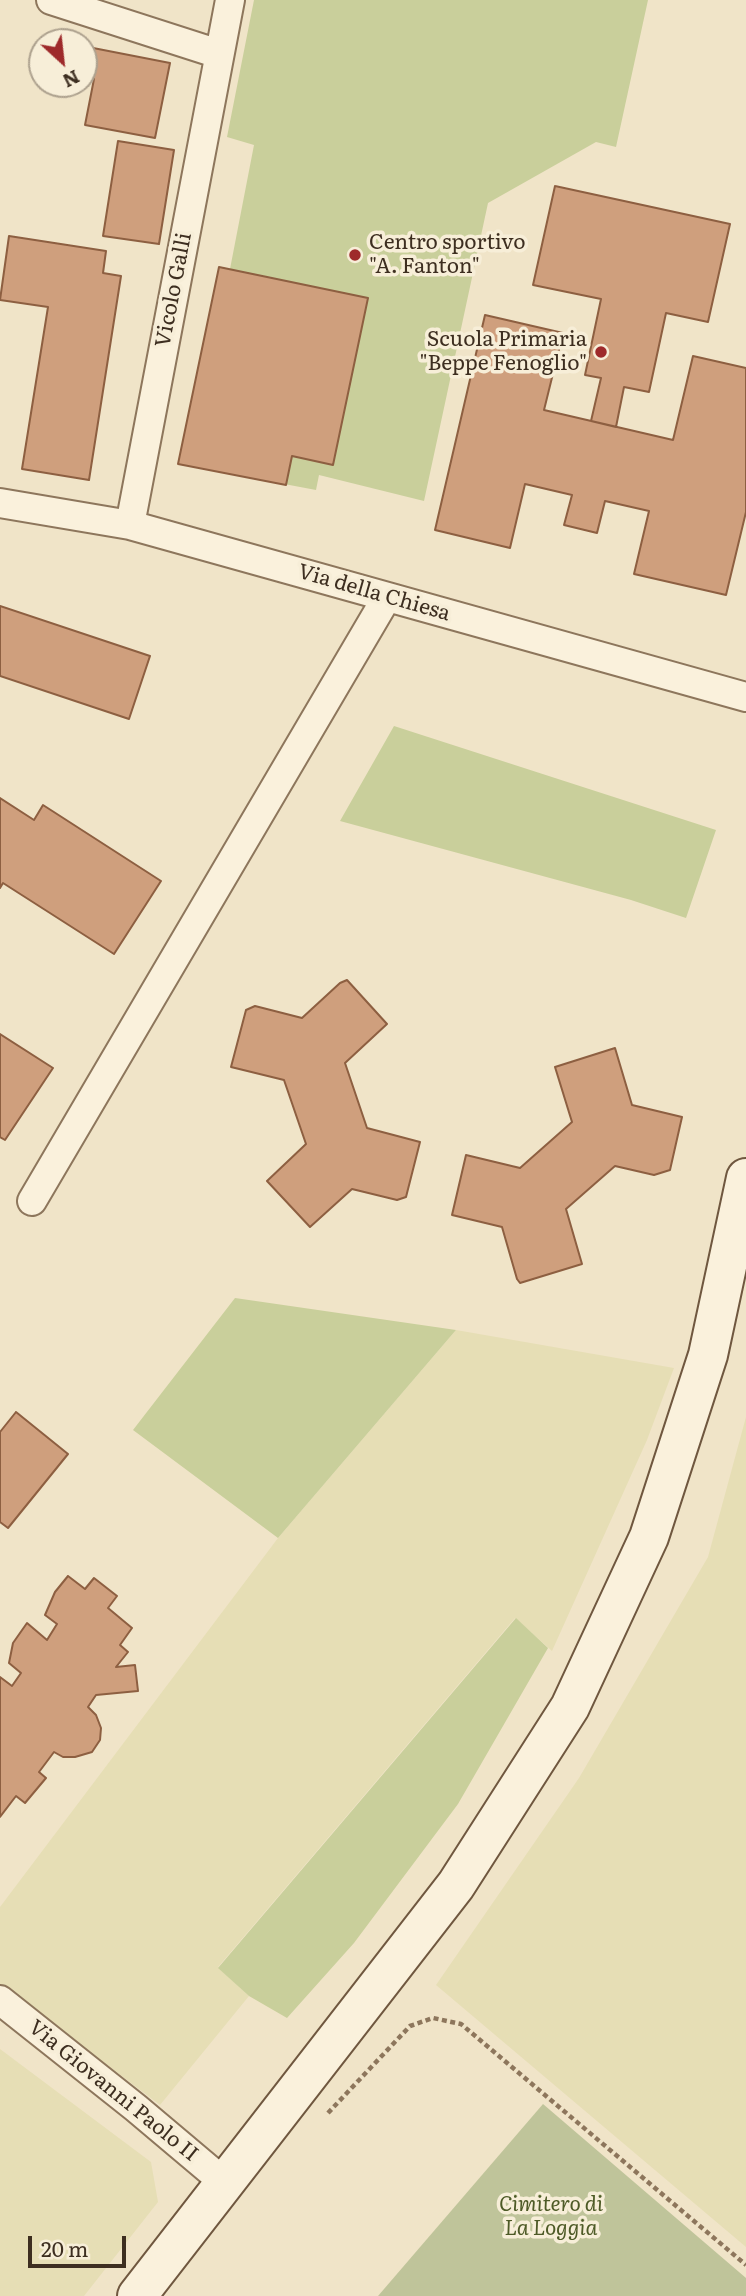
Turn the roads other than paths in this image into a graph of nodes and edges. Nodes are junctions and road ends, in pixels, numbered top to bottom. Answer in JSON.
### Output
{"nodes":[{"id":1,"x":51,"y":0,"type":"edge"},
{"id":2,"x":229,"y":0,"type":"edge"},
{"id":3,"x":219,"y":54,"type":"junction"},
{"id":4,"x":0,"y":502,"type":"edge"},
{"id":5,"x":130,"y":525,"type":"junction"},
{"id":6,"x":387,"y":597,"type":"junction"},
{"id":7,"x":746,"y":697,"type":"edge"},
{"id":8,"x":746,"y":1178,"type":"edge"},
{"id":9,"x":32,"y":1201,"type":"dead end"},
{"id":10,"x":0,"y":2000,"type":"edge"},
{"id":11,"x":225,"y":2183,"type":"junction"},
{"id":12,"x":137,"y":2296,"type":"edge"}],
"edges":[{"from":1,"to":3,"type":"street"},
{"from":2,"to":3,"type":"street","name":"Vicolo Galli"},
{"from":3,"to":5,"type":"street","name":"Vicolo Galli"},
{"from":4,"to":5,"type":"street","name":"Via della Chiesa"},
{"from":5,"to":6,"type":"street","name":"Via della Chiesa"},
{"from":6,"to":7,"type":"street","name":"Via della Chiesa"},
{"from":6,"to":9,"type":"street"},
{"from":8,"to":11,"type":"street"},
{"from":10,"to":11,"type":"street","name":"Via Giovanni Paolo II"},
{"from":11,"to":12,"type":"street"}]}
